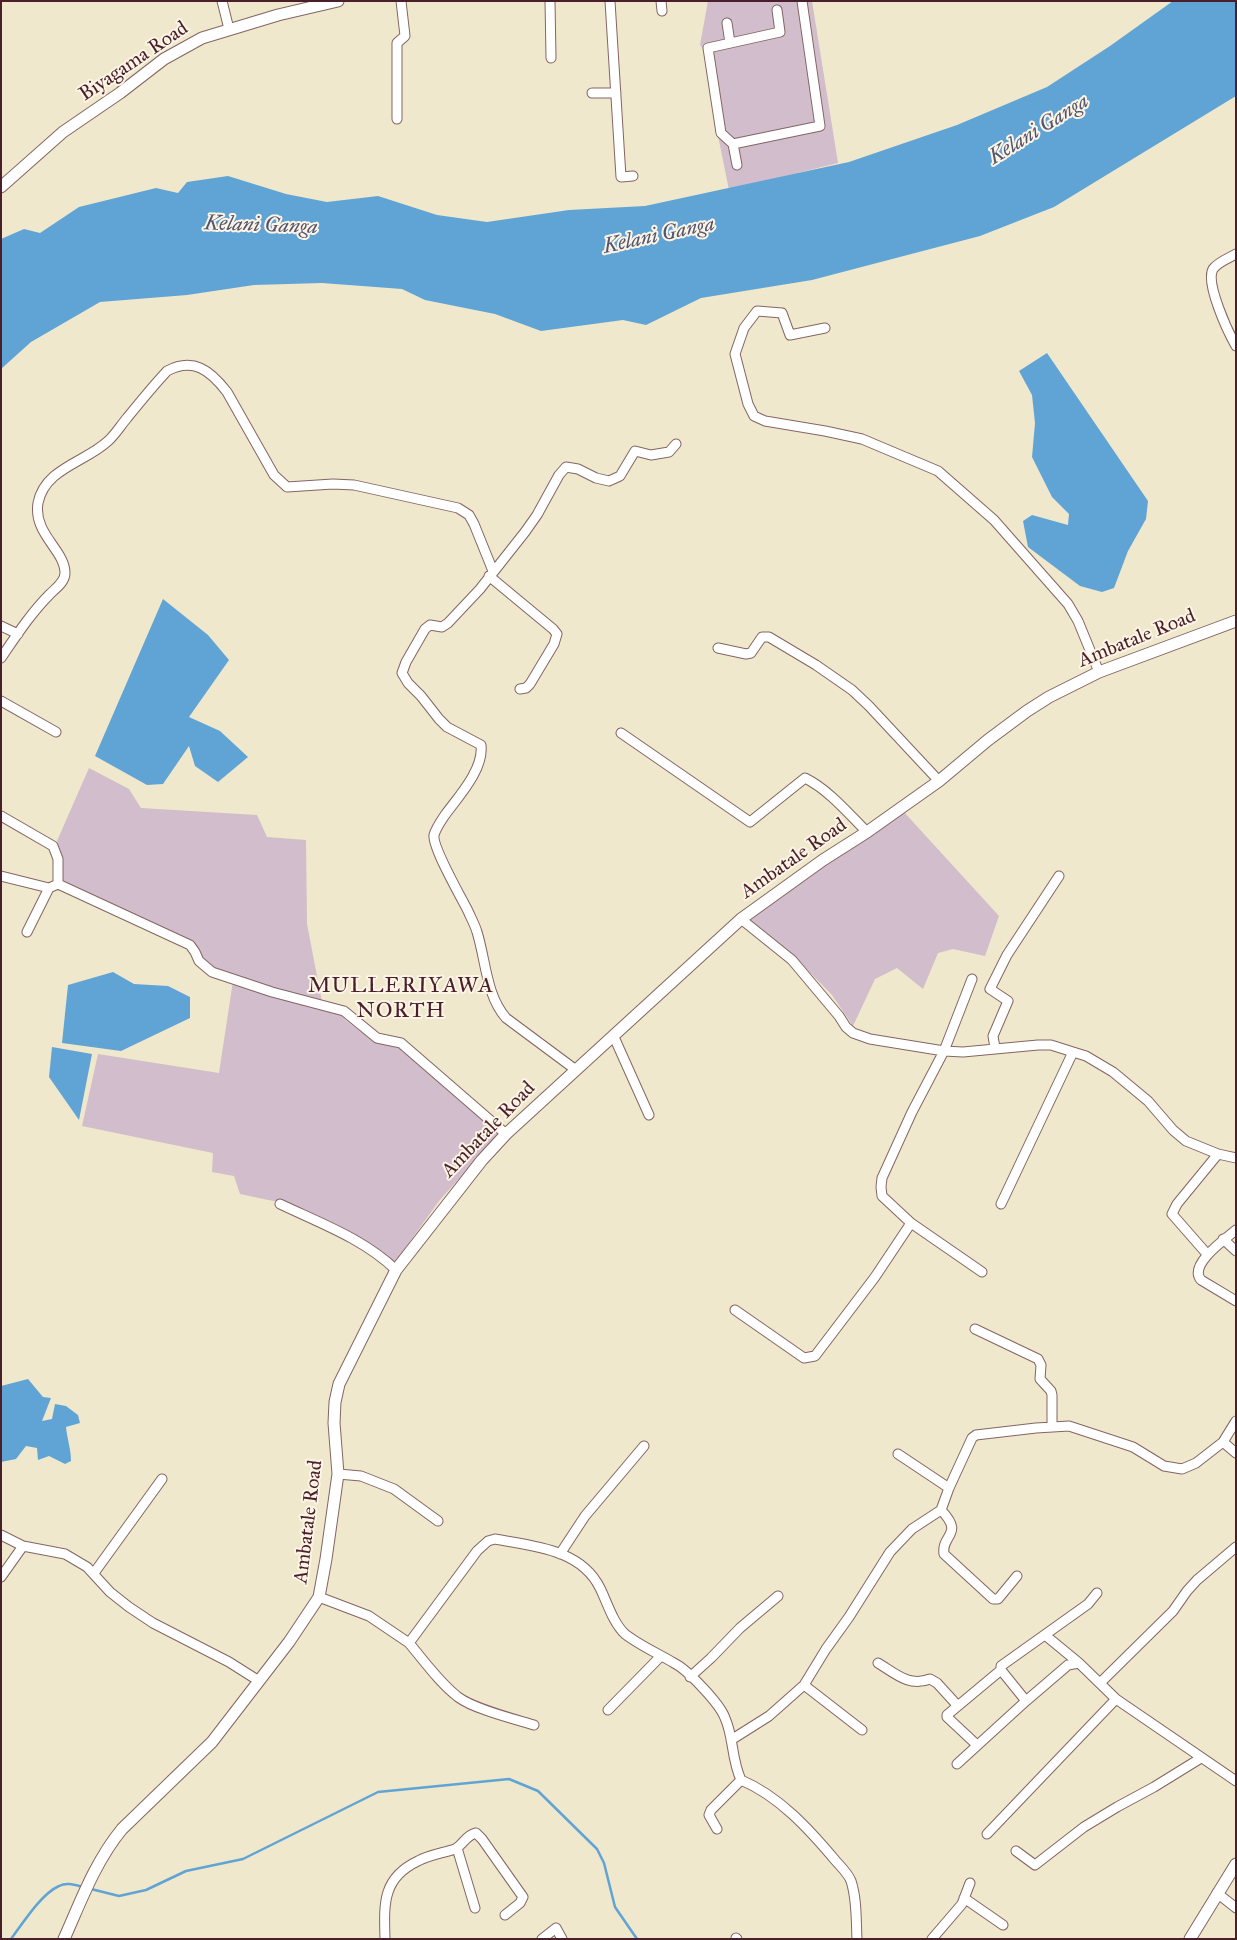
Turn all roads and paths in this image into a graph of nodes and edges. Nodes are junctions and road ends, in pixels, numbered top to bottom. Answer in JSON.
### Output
{"nodes":[{"id":1,"x":222,"y":1,"type":"edge"},
{"id":2,"x":338,"y":1,"type":"edge"},
{"id":3,"x":401,"y":1,"type":"edge"},
{"id":4,"x":550,"y":1,"type":"edge"},
{"id":5,"x":610,"y":1,"type":"edge"},
{"id":6,"x":661,"y":1,"type":"edge"},
{"id":7,"x":802,"y":1,"type":"edge"},
{"id":8,"x":777,"y":10,"type":"dead end"},
{"id":9,"x":662,"y":11,"type":"dead end"},
{"id":10,"x":727,"y":24,"type":"dead end"},
{"id":11,"x":229,"y":29,"type":"junction"},
{"id":12,"x":730,"y":43,"type":"junction"},
{"id":13,"x":551,"y":58,"type":"dead end"},
{"id":14,"x":616,"y":92,"type":"junction"},
{"id":15,"x":592,"y":94,"type":"dead end"},
{"id":16,"x":397,"y":119,"type":"dead end"},
{"id":17,"x":733,"y":144,"type":"junction"},
{"id":18,"x":737,"y":164,"type":"dead end"},
{"id":19,"x":633,"y":176,"type":"dead end"},
{"id":20,"x":1,"y":187,"type":"edge"},
{"id":21,"x":1236,"y":254,"type":"edge"},
{"id":22,"x":825,"y":328,"type":"dead end"},
{"id":23,"x":1236,"y":346,"type":"edge"},
{"id":24,"x":676,"y":444,"type":"dead end"},
{"id":25,"x":491,"y":574,"type":"junction"},
{"id":26,"x":1236,"y":621,"type":"edge"},
{"id":27,"x":1,"y":626,"type":"edge"},
{"id":28,"x":18,"y":634,"type":"junction"},
{"id":29,"x":718,"y":648,"type":"dead end"},
{"id":30,"x":1,"y":658,"type":"edge"},
{"id":31,"x":1099,"y":672,"type":"junction"},
{"id":32,"x":520,"y":689,"type":"dead end"},
{"id":33,"x":1,"y":702,"type":"edge"},
{"id":34,"x":56,"y":732,"type":"dead end"},
{"id":35,"x":621,"y":733,"type":"dead end"},
{"id":36,"x":939,"y":781,"type":"junction"},
{"id":37,"x":1,"y":816,"type":"edge"},
{"id":38,"x":867,"y":832,"type":"junction"},
{"id":39,"x":1,"y":876,"type":"edge"},
{"id":40,"x":1059,"y":876,"type":"dead end"},
{"id":41,"x":53,"y":886,"type":"junction"},
{"id":42,"x":741,"y":919,"type":"junction"},
{"id":43,"x":27,"y":932,"type":"dead end"},
{"id":44,"x":972,"y":979,"type":"dead end"},
{"id":45,"x":614,"y":1037,"type":"junction"},
{"id":46,"x":994,"y":1048,"type":"junction"},
{"id":47,"x":944,"y":1051,"type":"junction"},
{"id":48,"x":1073,"y":1052,"type":"junction"},
{"id":49,"x":576,"y":1070,"type":"junction"},
{"id":50,"x":648,"y":1115,"type":"dead end"},
{"id":51,"x":506,"y":1134,"type":"junction"},
{"id":52,"x":1218,"y":1154,"type":"junction"},
{"id":53,"x":1236,"y":1158,"type":"edge"},
{"id":54,"x":280,"y":1204,"type":"dead end"},
{"id":55,"x":1000,"y":1204,"type":"dead end"},
{"id":56,"x":911,"y":1224,"type":"junction"},
{"id":57,"x":1236,"y":1230,"type":"edge"},
{"id":58,"x":1223,"y":1239,"type":"junction"},
{"id":59,"x":1236,"y":1251,"type":"edge"},
{"id":60,"x":1207,"y":1254,"type":"junction"},
{"id":61,"x":396,"y":1270,"type":"junction"},
{"id":62,"x":982,"y":1272,"type":"dead end"},
{"id":63,"x":1236,"y":1301,"type":"edge"},
{"id":64,"x":735,"y":1310,"type":"dead end"},
{"id":65,"x":975,"y":1329,"type":"dead end"},
{"id":66,"x":1236,"y":1421,"type":"edge"},
{"id":67,"x":1052,"y":1427,"type":"junction"},
{"id":68,"x":1223,"y":1442,"type":"junction"},
{"id":69,"x":644,"y":1446,"type":"dead end"},
{"id":70,"x":1236,"y":1452,"type":"edge"},
{"id":71,"x":898,"y":1454,"type":"dead end"},
{"id":72,"x":338,"y":1474,"type":"junction"},
{"id":73,"x":162,"y":1479,"type":"dead end"},
{"id":74,"x":949,"y":1488,"type":"junction"},
{"id":75,"x":941,"y":1510,"type":"junction"},
{"id":76,"x":438,"y":1521,"type":"dead end"},
{"id":77,"x":1,"y":1535,"type":"edge"},
{"id":78,"x":23,"y":1546,"type":"junction"},
{"id":79,"x":1236,"y":1547,"type":"edge"},
{"id":80,"x":560,"y":1554,"type":"junction"},
{"id":81,"x":94,"y":1573,"type":"junction"},
{"id":82,"x":1017,"y":1576,"type":"dead end"},
{"id":83,"x":1,"y":1577,"type":"edge"},
{"id":84,"x":1098,"y":1593,"type":"dead end"},
{"id":85,"x":778,"y":1596,"type":"dead end"},
{"id":86,"x":319,"y":1597,"type":"junction"},
{"id":87,"x":1045,"y":1634,"type":"junction"},
{"id":88,"x":409,"y":1643,"type":"junction"},
{"id":89,"x":660,"y":1657,"type":"junction"},
{"id":90,"x":878,"y":1663,"type":"dead end"},
{"id":91,"x":1079,"y":1663,"type":"junction"},
{"id":92,"x":1001,"y":1670,"type":"junction"},
{"id":93,"x":690,"y":1677,"type":"junction"},
{"id":94,"x":259,"y":1681,"type":"junction"},
{"id":95,"x":1100,"y":1683,"type":"junction"},
{"id":96,"x":804,"y":1685,"type":"junction"},
{"id":97,"x":1116,"y":1700,"type":"junction"},
{"id":98,"x":1026,"y":1701,"type":"junction"},
{"id":99,"x":958,"y":1705,"type":"junction"},
{"id":100,"x":608,"y":1710,"type":"dead end"},
{"id":101,"x":534,"y":1725,"type":"dead end"},
{"id":102,"x":862,"y":1730,"type":"dead end"},
{"id":103,"x":731,"y":1740,"type":"junction"},
{"id":104,"x":977,"y":1745,"type":"junction"},
{"id":105,"x":1201,"y":1758,"type":"junction"},
{"id":106,"x":957,"y":1764,"type":"dead end"},
{"id":107,"x":741,"y":1780,"type":"junction"},
{"id":108,"x":1236,"y":1781,"type":"edge"},
{"id":109,"x":717,"y":1829,"type":"dead end"},
{"id":110,"x":987,"y":1834,"type":"dead end"},
{"id":111,"x":457,"y":1848,"type":"junction"},
{"id":112,"x":1016,"y":1851,"type":"dead end"},
{"id":113,"x":1236,"y":1864,"type":"edge"},
{"id":114,"x":970,"y":1883,"type":"dead end"},
{"id":115,"x":1217,"y":1893,"type":"junction"},
{"id":116,"x":964,"y":1898,"type":"junction"},
{"id":117,"x":475,"y":1908,"type":"dead end"},
{"id":118,"x":1236,"y":1908,"type":"edge"},
{"id":119,"x":505,"y":1914,"type":"dead end"},
{"id":120,"x":1003,"y":1925,"type":"dead end"},
{"id":121,"x":64,"y":1939,"type":"edge"},
{"id":122,"x":385,"y":1939,"type":"edge"},
{"id":123,"x":542,"y":1939,"type":"edge"},
{"id":124,"x":562,"y":1939,"type":"edge"},
{"id":125,"x":857,"y":1939,"type":"edge"},
{"id":126,"x":932,"y":1939,"type":"edge"},
{"id":127,"x":1190,"y":1939,"type":"edge"}],
"edges":[{"from":1,"to":11,"type":"street"},
{"from":2,"to":11,"type":"main road","name":"Biyagama Road"},
{"from":3,"to":16,"type":"street"},
{"from":4,"to":13,"type":"street"},
{"from":5,"to":14,"type":"street"},
{"from":6,"to":9,"type":"street"},
{"from":7,"to":17,"type":"street"},
{"from":8,"to":12,"type":"street"},
{"from":10,"to":12,"type":"street"},
{"from":11,"to":20,"type":"main road","name":"Biyagama Road"},
{"from":12,"to":17,"type":"street"},
{"from":14,"to":15,"type":"street"},
{"from":14,"to":19,"type":"street"},
{"from":17,"to":18,"type":"street"},
{"from":21,"to":23,"type":"street"},
{"from":22,"to":31,"type":"street"},
{"from":24,"to":25,"type":"street"},
{"from":25,"to":28,"type":"street"},
{"from":25,"to":32,"type":"street"},
{"from":25,"to":49,"type":"street"},
{"from":26,"to":31,"type":"main road","name":"Ambatale Road"},
{"from":27,"to":28,"type":"street"},
{"from":28,"to":30,"type":"street"},
{"from":29,"to":36,"type":"street"},
{"from":31,"to":36,"type":"main road","name":"Ambatale Road"},
{"from":33,"to":34,"type":"street"},
{"from":35,"to":38,"type":"street"},
{"from":36,"to":38,"type":"main road","name":"Ambatale Road"},
{"from":37,"to":41,"type":"street"},
{"from":38,"to":42,"type":"main road","name":"Ambatale Road"},
{"from":39,"to":41,"type":"street"},
{"from":40,"to":46,"type":"street"},
{"from":41,"to":43,"type":"street"},
{"from":41,"to":51,"type":"street"},
{"from":42,"to":45,"type":"main road","name":"Ambatale Road"},
{"from":42,"to":47,"type":"street"},
{"from":44,"to":47,"type":"street"},
{"from":45,"to":49,"type":"main road","name":"Ambatale Road"},
{"from":45,"to":50,"type":"street"},
{"from":46,"to":47,"type":"street"},
{"from":46,"to":48,"type":"street"},
{"from":47,"to":56,"type":"street"},
{"from":48,"to":52,"type":"street"},
{"from":48,"to":55,"type":"street"},
{"from":49,"to":51,"type":"main road","name":"Ambatale Road"},
{"from":51,"to":61,"type":"main road","name":"Ambatale Road"},
{"from":52,"to":53,"type":"street"},
{"from":52,"to":60,"type":"street"},
{"from":54,"to":61,"type":"street"},
{"from":56,"to":62,"type":"street"},
{"from":56,"to":64,"type":"street"},
{"from":57,"to":58,"type":"street"},
{"from":58,"to":59,"type":"street"},
{"from":58,"to":60,"type":"street"},
{"from":60,"to":63,"type":"street"},
{"from":61,"to":72,"type":"main road","name":"Ambatale Road"},
{"from":65,"to":67,"type":"street"},
{"from":66,"to":68,"type":"street"},
{"from":67,"to":68,"type":"street"},
{"from":67,"to":74,"type":"street"},
{"from":68,"to":70,"type":"street"},
{"from":69,"to":80,"type":"street"},
{"from":71,"to":74,"type":"street"},
{"from":72,"to":76,"type":"street"},
{"from":72,"to":86,"type":"main road","name":"Ambatale Road"},
{"from":73,"to":81,"type":"street"},
{"from":74,"to":75,"type":"street"},
{"from":75,"to":82,"type":"street"},
{"from":75,"to":96,"type":"street"},
{"from":77,"to":78,"type":"street"},
{"from":78,"to":81,"type":"street"},
{"from":78,"to":83,"type":"street"},
{"from":79,"to":95,"type":"street"},
{"from":80,"to":88,"type":"street"},
{"from":80,"to":89,"type":"street"},
{"from":81,"to":94,"type":"street"},
{"from":84,"to":87,"type":"street"},
{"from":85,"to":93,"type":"street"},
{"from":86,"to":88,"type":"street"},
{"from":86,"to":94,"type":"main road","name":"Ambatale Road"},
{"from":87,"to":91,"type":"street"},
{"from":87,"to":92,"type":"street"},
{"from":88,"to":101,"type":"street"},
{"from":89,"to":93,"type":"street"},
{"from":89,"to":100,"type":"street"},
{"from":90,"to":99,"type":"street"},
{"from":91,"to":95,"type":"street"},
{"from":91,"to":98,"type":"street"},
{"from":92,"to":98,"type":"street"},
{"from":92,"to":99,"type":"street"},
{"from":93,"to":103,"type":"street"},
{"from":94,"to":121,"type":"main road","name":"Ambatale Road"},
{"from":95,"to":97,"type":"street"},
{"from":96,"to":102,"type":"street"},
{"from":96,"to":103,"type":"street"},
{"from":97,"to":105,"type":"street"},
{"from":97,"to":110,"type":"street"},
{"from":98,"to":104,"type":"street"},
{"from":99,"to":104,"type":"street"},
{"from":103,"to":107,"type":"street"},
{"from":104,"to":106,"type":"street"},
{"from":105,"to":108,"type":"street"},
{"from":105,"to":112,"type":"street"},
{"from":107,"to":109,"type":"street"},
{"from":107,"to":125,"type":"street"},
{"from":111,"to":117,"type":"street"},
{"from":111,"to":119,"type":"street"},
{"from":111,"to":122,"type":"street"},
{"from":113,"to":115,"type":"main road"},
{"from":114,"to":116,"type":"street"},
{"from":115,"to":118,"type":"street"},
{"from":115,"to":127,"type":"main road"},
{"from":116,"to":120,"type":"street"},
{"from":116,"to":126,"type":"street"},
{"from":123,"to":124,"type":"street"}]}
